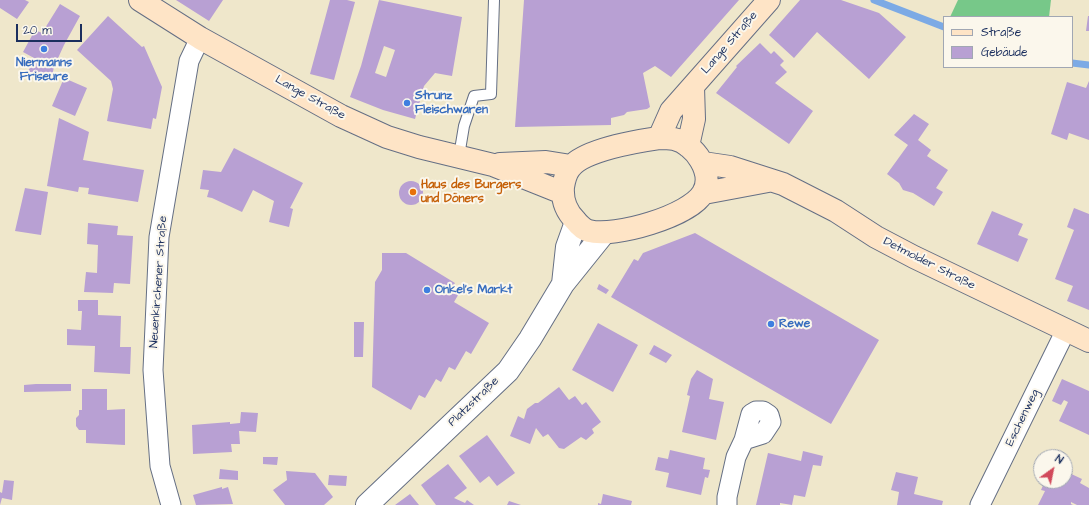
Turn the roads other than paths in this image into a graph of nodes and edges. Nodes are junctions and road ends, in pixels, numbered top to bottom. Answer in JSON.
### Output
{"nodes":[{"id":1,"x":140,"y":0,"type":"edge"},
{"id":2,"x":494,"y":0,"type":"edge"},
{"id":3,"x":769,"y":0,"type":"edge"},
{"id":4,"x":200,"y":38,"type":"junction"},
{"id":5,"x":693,"y":87,"type":"junction"},
{"id":6,"x":658,"y":138,"type":"junction"},
{"id":7,"x":688,"y":146,"type":"junction"},
{"id":8,"x":459,"y":156,"type":"junction"},
{"id":9,"x":703,"y":163,"type":"junction"},
{"id":10,"x":493,"y":165,"type":"junction"},
{"id":11,"x":571,"y":166,"type":"junction"},
{"id":12,"x":771,"y":181,"type":"junction"},
{"id":13,"x":563,"y":193,"type":"junction"},
{"id":14,"x":704,"y":193,"type":"junction"},
{"id":15,"x":576,"y":222,"type":"junction"},
{"id":16,"x":604,"y":233,"type":"junction"},
{"id":17,"x":563,"y":284,"type":"junction"},
{"id":18,"x":1066,"y":330,"type":"junction"},
{"id":19,"x":1089,"y":341,"type":"edge"},
{"id":20,"x":744,"y":440,"type":"dead end"},
{"id":21,"x":170,"y":505,"type":"edge"},
{"id":22,"x":367,"y":505,"type":"edge"},
{"id":23,"x":727,"y":505,"type":"edge"},
{"id":24,"x":980,"y":505,"type":"edge"}],
"edges":[{"from":1,"to":4,"type":"main road","name":"Lange Straße"},
{"from":2,"to":8,"type":"lane"},
{"from":3,"to":5,"type":"main road","name":"Lange Straße"},
{"from":4,"to":8,"type":"main road","name":"Lange Straße"},
{"from":4,"to":21,"type":"street","name":"Neuenkirchener Straße"},
{"from":5,"to":6,"type":"main road","name":"Lange Straße"},
{"from":5,"to":7,"type":"main road"},
{"from":6,"to":7,"type":"main road"},
{"from":6,"to":11,"type":"main road"},
{"from":7,"to":9,"type":"main road"},
{"from":8,"to":10,"type":"main road","name":"Lange Straße"},
{"from":9,"to":12,"type":"main road","name":"Detmolder Straße"},
{"from":9,"to":14,"type":"main road"},
{"from":10,"to":11,"type":"main road","name":"Lange Straße"},
{"from":10,"to":13,"type":"main road","name":"Lange Straße"},
{"from":11,"to":13,"type":"main road"},
{"from":12,"to":14,"type":"main road","name":"Detmolder Straße"},
{"from":12,"to":18,"type":"main road","name":"Detmolder Straße"},
{"from":13,"to":15,"type":"main road"},
{"from":14,"to":16,"type":"main road"},
{"from":15,"to":16,"type":"main road"},
{"from":15,"to":17,"type":"street","name":"Platzstraße"},
{"from":16,"to":17,"type":"street","name":"Platzstraße"},
{"from":17,"to":22,"type":"street","name":"Platzstraße"},
{"from":18,"to":19,"type":"main road","name":"Detmolder Straße"},
{"from":18,"to":24,"type":"street","name":"Eschenweg"},
{"from":20,"to":23,"type":"street"}]}
